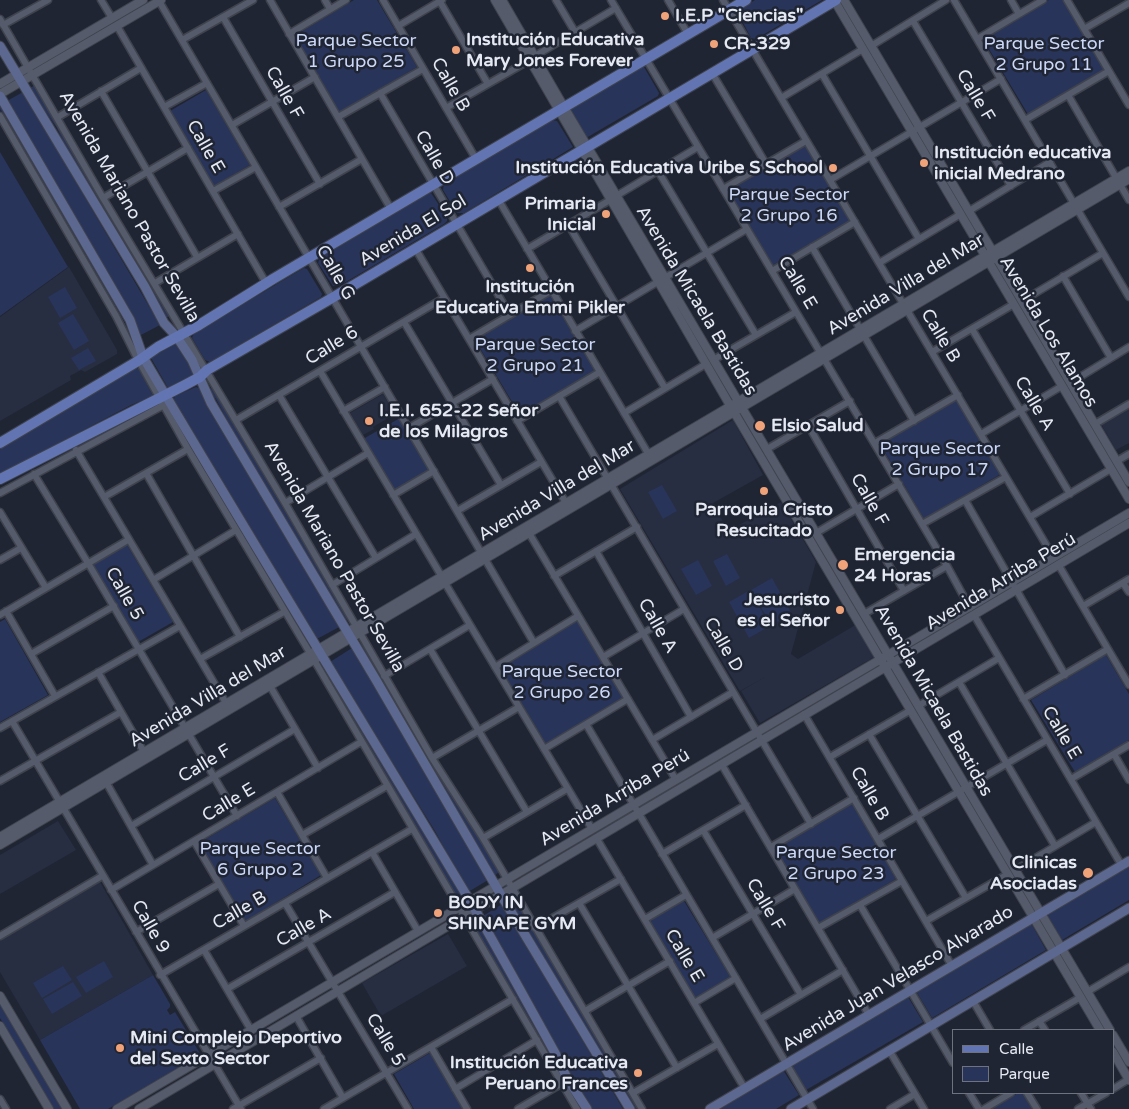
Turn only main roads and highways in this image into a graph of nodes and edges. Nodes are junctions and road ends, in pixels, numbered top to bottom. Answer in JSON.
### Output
{"nodes":[{"id":1,"x":746,"y":0,"type":"edge"},
{"id":2,"x":837,"y":0,"type":"edge"},
{"id":3,"x":0,"y":46,"type":"edge"},
{"id":4,"x":0,"y":95,"type":"edge"},
{"id":5,"x":181,"y":335,"type":"junction"},
{"id":6,"x":141,"y":359,"type":"junction"},
{"id":7,"x":204,"y":373,"type":"junction"},
{"id":8,"x":163,"y":400,"type":"junction"},
{"id":9,"x":0,"y":443,"type":"edge"},
{"id":10,"x":0,"y":479,"type":"edge"},
{"id":11,"x":1125,"y":863,"type":"edge"},
{"id":12,"x":1129,"y":908,"type":"edge"},
{"id":13,"x":587,"y":1109,"type":"edge"},
{"id":14,"x":630,"y":1109,"type":"edge"},
{"id":15,"x":710,"y":1109,"type":"edge"},
{"id":16,"x":791,"y":1109,"type":"edge"}],
"edges":[{"from":1,"to":5,"type":"main road","name":"Avenida El Sol"},
{"from":2,"to":7,"type":"main road","name":"Avenida El Sol"},
{"from":3,"to":5,"type":"main road","name":"Avenida Mariano Pastor Sevilla"},
{"from":4,"to":6,"type":"main road"},
{"from":5,"to":6,"type":"main road","name":"Avenida El Sol"},
{"from":5,"to":7,"type":"main road","name":"Avenida Mariano Pastor Sevilla"},
{"from":6,"to":8,"type":"main road"},
{"from":6,"to":9,"type":"main road","name":"Avenida El Sol"},
{"from":7,"to":8,"type":"main road","name":"Avenida El Sol"},
{"from":7,"to":14,"type":"main road","name":"Avenida Mariano Pastor Sevilla"},
{"from":8,"to":10,"type":"main road","name":"Avenida El Sol"},
{"from":8,"to":13,"type":"main road"},
{"from":11,"to":15,"type":"main road","name":"Avenida Juan Velasco Alvarado"},
{"from":12,"to":16,"type":"main road"}]}
